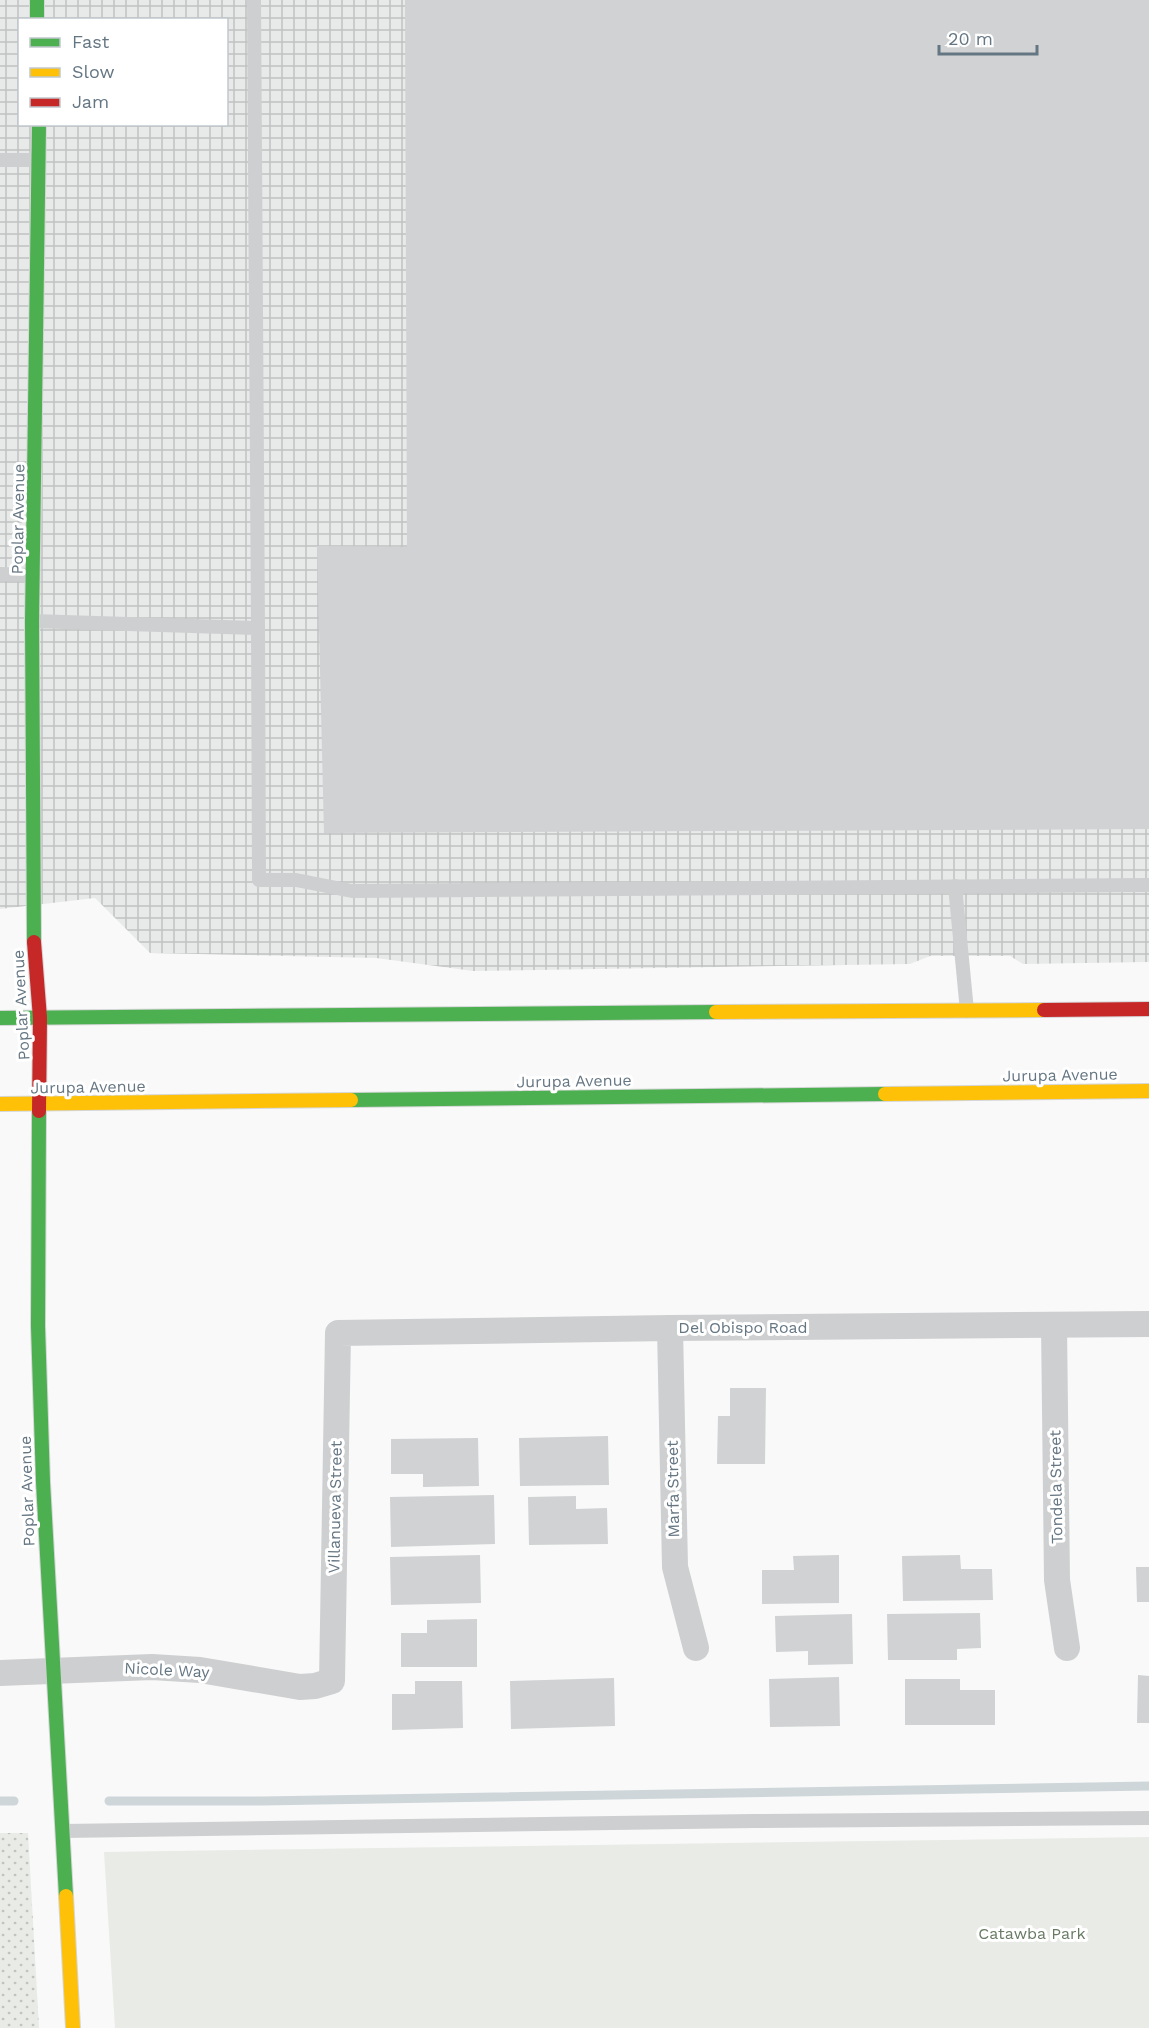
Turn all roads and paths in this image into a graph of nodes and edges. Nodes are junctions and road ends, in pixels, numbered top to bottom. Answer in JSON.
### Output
{"nodes":[{"id":1,"x":37,"y":0,"type":"edge"},
{"id":2,"x":254,"y":0,"type":"edge"},
{"id":3,"x":37,"y":18,"type":"edge"},
{"id":4,"x":39,"y":126,"type":"edge"},
{"id":5,"x":0,"y":160,"type":"edge"},
{"id":6,"x":39,"y":160,"type":"junction"},
{"id":7,"x":0,"y":574,"type":"edge"},
{"id":8,"x":33,"y":574,"type":"junction"},
{"id":9,"x":32,"y":621,"type":"junction"},
{"id":10,"x":258,"y":628,"type":"junction"},
{"id":11,"x":1149,"y":885,"type":"edge"},
{"id":12,"x":955,"y":886,"type":"junction"},
{"id":13,"x":1149,"y":1009,"type":"edge"},
{"id":14,"x":967,"y":1011,"type":"junction"},
{"id":15,"x":0,"y":1018,"type":"edge"},
{"id":16,"x":40,"y":1018,"type":"junction"},
{"id":17,"x":1149,"y":1091,"type":"edge"},
{"id":18,"x":0,"y":1104,"type":"edge"},
{"id":19,"x":40,"y":1104,"type":"junction"},
{"id":20,"x":1149,"y":1324,"type":"edge"},
{"id":21,"x":1054,"y":1325,"type":"junction"},
{"id":22,"x":670,"y":1328,"type":"junction"},
{"id":23,"x":338,"y":1333,"type":"joint"},
{"id":24,"x":696,"y":1648,"type":"dead end"},
{"id":25,"x":1067,"y":1648,"type":"dead end"},
{"id":26,"x":53,"y":1671,"type":"junction"},
{"id":27,"x":0,"y":1673,"type":"edge"},
{"id":28,"x":332,"y":1681,"type":"joint"},
{"id":29,"x":1149,"y":1818,"type":"edge"},
{"id":30,"x":63,"y":1831,"type":"junction"},
{"id":31,"x":73,"y":2028,"type":"edge"}],
"edges":[{"from":1,"to":3,"type":"main road"},
{"from":2,"to":10,"type":"lane"},
{"from":4,"to":6,"type":"main road","name":"Poplar Avenue"},
{"from":5,"to":6,"type":"lane"},
{"from":6,"to":8,"type":"main road","name":"Poplar Avenue"},
{"from":7,"to":8,"type":"lane"},
{"from":8,"to":9,"type":"main road","name":"Poplar Avenue"},
{"from":9,"to":10,"type":"lane"},
{"from":9,"to":16,"type":"main road","name":"Poplar Avenue"},
{"from":10,"to":12,"type":"lane"},
{"from":11,"to":12,"type":"lane"},
{"from":12,"to":14,"type":"lane"},
{"from":13,"to":14,"type":"main road"},
{"from":14,"to":16,"type":"main road"},
{"from":15,"to":16,"type":"main road"},
{"from":16,"to":19,"type":"main road","name":"Poplar Avenue"},
{"from":17,"to":19,"type":"main road","name":"Jurupa Avenue"},
{"from":18,"to":19,"type":"main road","name":"Jurupa Avenue"},
{"from":19,"to":26,"type":"main road","name":"Poplar Avenue"},
{"from":20,"to":21,"type":"street","name":"Del Obispo Road"},
{"from":21,"to":22,"type":"street","name":"Del Obispo Road"},
{"from":21,"to":25,"type":"street","name":"Tondela Street"},
{"from":22,"to":23,"type":"street","name":"Del Obispo Road"},
{"from":22,"to":24,"type":"street","name":"Marfa Street"},
{"from":23,"to":28,"type":"street","name":"Villanueva Street"},
{"from":26,"to":27,"type":"street","name":"Nicole Way"},
{"from":26,"to":28,"type":"street","name":"Nicole Way"},
{"from":26,"to":30,"type":"main road","name":"Poplar Avenue"},
{"from":29,"to":30,"type":"lane"},
{"from":30,"to":31,"type":"main road","name":"Poplar Avenue"}]}
